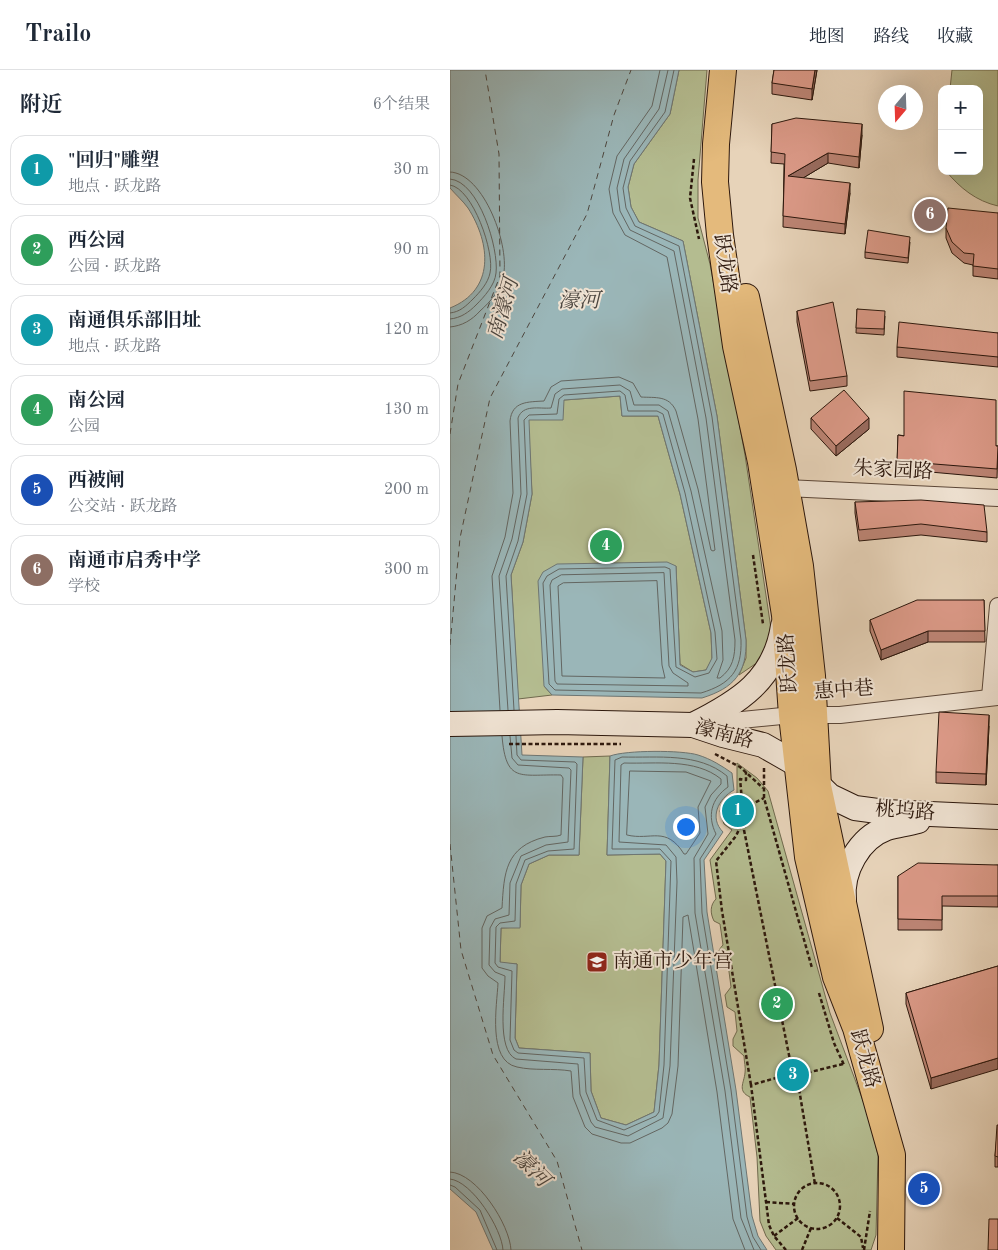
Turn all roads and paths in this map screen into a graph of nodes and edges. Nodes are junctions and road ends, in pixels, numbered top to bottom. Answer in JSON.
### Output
{"nodes":[{"id":1,"x":723,"y":70,"type":"edge"},
{"id":2,"x":738,"y":70,"type":"edge"},
{"id":3,"x":694,"y":155,"type":"dead end"},
{"id":4,"x":699,"y":242,"type":"dead end"},
{"id":5,"x":786,"y":488,"type":"junction"},
{"id":6,"x":998,"y":498,"type":"edge"},
{"id":7,"x":753,"y":549,"type":"dead end"},
{"id":8,"x":998,"y":606,"type":"edge"},
{"id":9,"x":774,"y":620,"type":"junction"},
{"id":10,"x":994,"y":697,"type":"edge"},
{"id":11,"x":804,"y":715,"type":"junction"},
{"id":12,"x":450,"y":724,"type":"edge"},
{"id":13,"x":693,"y":725,"type":"junction"},
{"id":14,"x":504,"y":744,"type":"dead end"},
{"id":15,"x":626,"y":744,"type":"dead end"},
{"id":16,"x":713,"y":753,"type":"dead end"},
{"id":17,"x":798,"y":765,"type":"junction"},
{"id":18,"x":746,"y":772,"type":"junction"},
{"id":19,"x":818,"y":786,"type":"junction"},
{"id":20,"x":764,"y":789,"type":"dead end"},
{"id":21,"x":764,"y":798,"type":"dead end"},
{"id":22,"x":742,"y":800,"type":"junction"},
{"id":23,"x":750,"y":805,"type":"junction"},
{"id":24,"x":963,"y":815,"type":"junction"},
{"id":25,"x":998,"y":817,"type":"edge"},
{"id":26,"x":745,"y":824,"type":"junction"},
{"id":27,"x":741,"y":825,"type":"junction"},
{"id":28,"x":846,"y":922,"type":"junction"},
{"id":29,"x":843,"y":1064,"type":"dead end"},
{"id":30,"x":791,"y":1065,"type":"junction"},
{"id":31,"x":802,"y":1074,"type":"junction"},
{"id":32,"x":783,"y":1076,"type":"junction"},
{"id":33,"x":798,"y":1083,"type":"junction"},
{"id":34,"x":751,"y":1085,"type":"junction"},
{"id":35,"x":815,"y":1184,"type":"junction"},
{"id":36,"x":766,"y":1202,"type":"junction"},
{"id":37,"x":795,"y":1204,"type":"junction"},
{"id":38,"x":798,"y":1218,"type":"junction"},
{"id":39,"x":837,"y":1218,"type":"junction"},
{"id":40,"x":811,"y":1228,"type":"junction"},
{"id":41,"x":774,"y":1236,"type":"junction"},
{"id":42,"x":786,"y":1250,"type":"edge"},
{"id":43,"x":802,"y":1250,"type":"edge"},
{"id":44,"x":863,"y":1250,"type":"edge"},
{"id":45,"x":891,"y":1250,"type":"edge"},
{"id":46,"x":908,"y":1250,"type":"edge"}],
"edges":[{"from":1,"to":9,"type":"main road","name":"跃龙路"},
{"from":2,"to":5,"type":"main road","name":"跃龙路"},
{"from":3,"to":4,"type":"path"},
{"from":5,"to":6,"type":"street","name":"朱家园路"},
{"from":5,"to":11,"type":"main road","name":"跃龙路"},
{"from":7,"to":9,"type":"path"},
{"from":8,"to":10,"type":"street"},
{"from":9,"to":11,"type":"main road","name":"跃龙路"},
{"from":9,"to":13,"type":"street"},
{"from":10,"to":11,"type":"street","name":"惠中巷"},
{"from":11,"to":13,"type":"street","name":"惠中巷"},
{"from":11,"to":17,"type":"main road","name":"跃龙路"},
{"from":11,"to":19,"type":"main road","name":"跃龙路"},
{"from":12,"to":13,"type":"street","name":"濠南路"},
{"from":13,"to":17,"type":"street","name":"濠南路"},
{"from":14,"to":15,"type":"path"},
{"from":16,"to":18,"type":"path"},
{"from":17,"to":19,"type":"street","name":"濠南路"},
{"from":17,"to":45,"type":"main road","name":"跃龙路"},
{"from":18,"to":20,"type":"path"},
{"from":18,"to":22,"type":"path"},
{"from":19,"to":24,"type":"street","name":"桃坞路"},
{"from":19,"to":28,"type":"main road","name":"跃龙路"},
{"from":21,"to":23,"type":"path"},
{"from":22,"to":23,"type":"path"},
{"from":22,"to":27,"type":"path"},
{"from":23,"to":26,"type":"path"},
{"from":24,"to":25,"type":"street","name":"桃坞路"},
{"from":24,"to":28,"type":"street"},
{"from":26,"to":27,"type":"path"},
{"from":26,"to":30,"type":"path"},
{"from":27,"to":34,"type":"path"},
{"from":28,"to":46,"type":"main road","name":"跃龙路"},
{"from":29,"to":31,"type":"path"},
{"from":30,"to":31,"type":"path"},
{"from":30,"to":32,"type":"path"},
{"from":31,"to":33,"type":"path"},
{"from":32,"to":33,"type":"path"},
{"from":32,"to":34,"type":"path"},
{"from":33,"to":35,"type":"path"},
{"from":34,"to":36,"type":"path"},
{"from":35,"to":37,"type":"path"},
{"from":35,"to":39,"type":"path"},
{"from":36,"to":37,"type":"path"},
{"from":36,"to":41,"type":"path"},
{"from":37,"to":38,"type":"path"},
{"from":38,"to":40,"type":"path"},
{"from":38,"to":41,"type":"path"},
{"from":39,"to":40,"type":"path"},
{"from":39,"to":44,"type":"path"},
{"from":40,"to":43,"type":"path"},
{"from":41,"to":42,"type":"path"}]}
